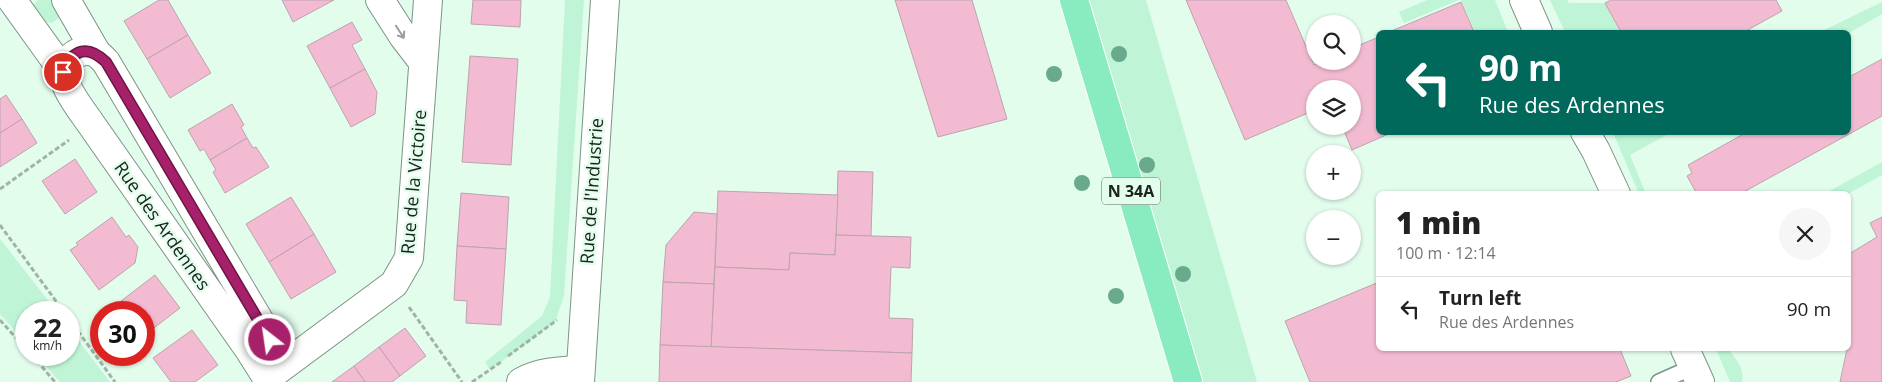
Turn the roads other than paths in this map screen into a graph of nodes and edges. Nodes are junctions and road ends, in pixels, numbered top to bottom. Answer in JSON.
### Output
{"nodes":[{"id":1,"x":12,"y":0,"type":"edge"},
{"id":2,"x":66,"y":0,"type":"edge"},
{"id":3,"x":380,"y":0,"type":"edge"},
{"id":4,"x":428,"y":0,"type":"edge"},
{"id":5,"x":605,"y":0,"type":"edge"},
{"id":6,"x":1074,"y":0,"type":"edge"},
{"id":7,"x":1524,"y":0,"type":"edge"},
{"id":8,"x":1537,"y":30,"type":"edge"},
{"id":9,"x":96,"y":52,"type":"junction"},
{"id":10,"x":424,"y":62,"type":"junction"},
{"id":11,"x":63,"y":72,"type":"junction"},
{"id":12,"x":1587,"y":135,"type":"edge"},
{"id":13,"x":1615,"y":191,"type":"edge"},
{"id":14,"x":1693,"y":366,"type":"edge"},
{"id":15,"x":271,"y":375,"type":"edge"},
{"id":16,"x":580,"y":376,"type":"edge"},
{"id":17,"x":521,"y":382,"type":"edge"},
{"id":18,"x":1188,"y":382,"type":"edge"},
{"id":19,"x":1659,"y":382,"type":"edge"}],
"edges":[{"from":1,"to":11,"type":"street","name":"Rue des Ardennes"},
{"from":2,"to":9,"type":"street","name":"Rue des Ardennes"},
{"from":3,"to":10,"type":"street","one_way":true},
{"from":4,"to":10,"type":"street","name":"Rue de la Victoire"},
{"from":5,"to":16,"type":"street","name":"Rue de l'Industrie"},
{"from":6,"to":18,"type":"main road","number":"N 34A"},
{"from":7,"to":8,"type":"street"},
{"from":9,"to":11,"type":"street"},
{"from":9,"to":15,"type":"street","name":"Rue des Ardennes"},
{"from":10,"to":15,"type":"street","name":"Rue de la Victoire"},
{"from":11,"to":15,"type":"street","name":"Rue des Ardennes"},
{"from":12,"to":13,"type":"street"},
{"from":14,"to":19,"type":"lane"},
{"from":16,"to":17,"type":"street"}]}
